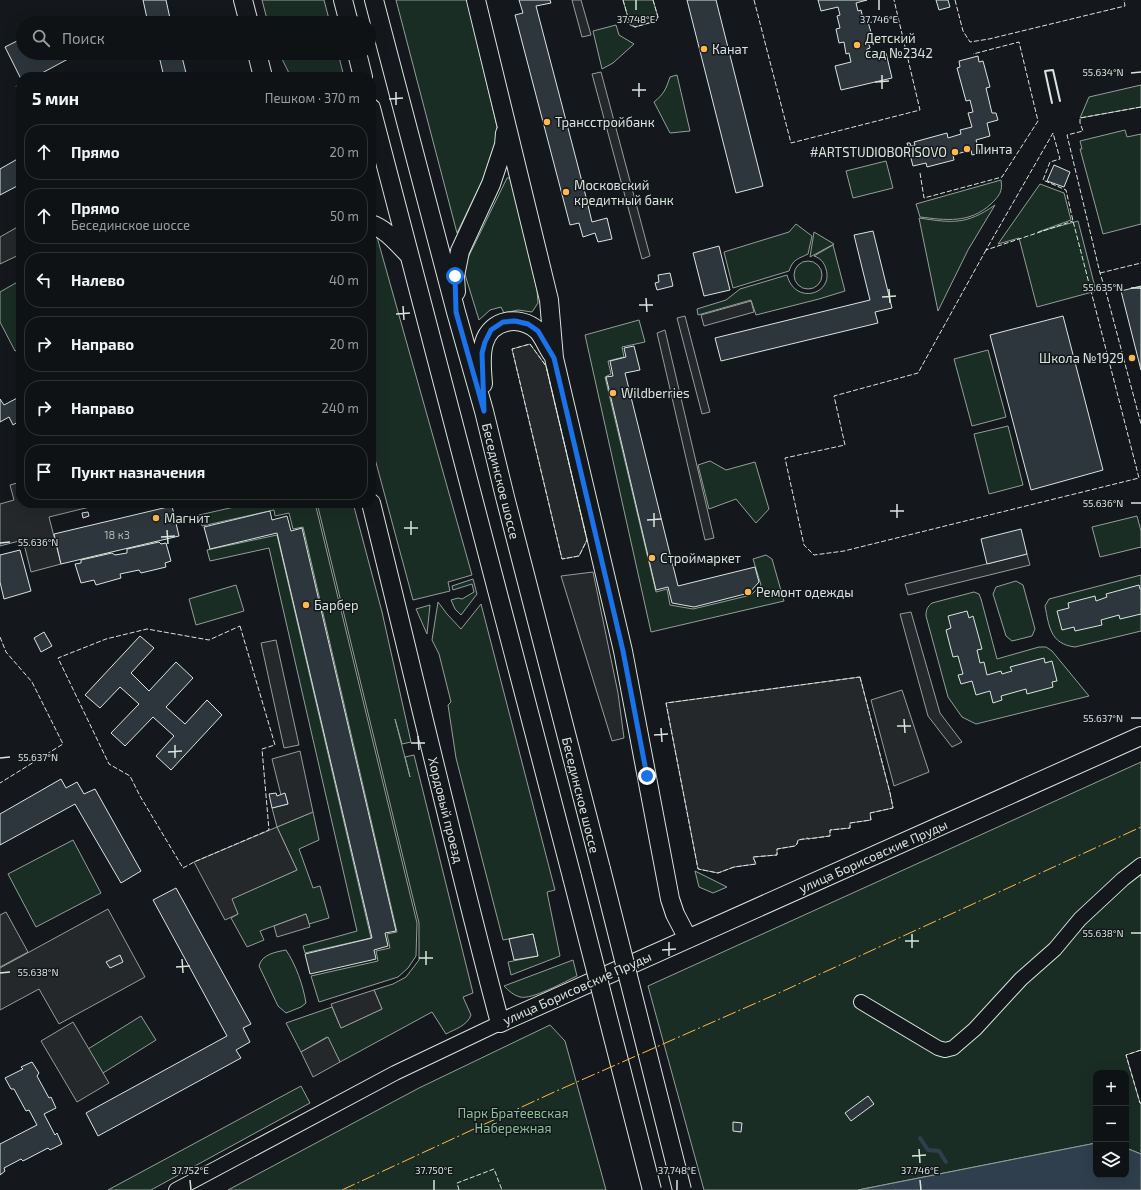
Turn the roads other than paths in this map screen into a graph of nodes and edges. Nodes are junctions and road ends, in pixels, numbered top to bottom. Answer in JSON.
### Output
{"nodes":[{"id":1,"x":243,"y":0,"type":"edge"},
{"id":2,"x":343,"y":0,"type":"edge"},
{"id":3,"x":374,"y":0,"type":"edge"},
{"id":4,"x":476,"y":0,"type":"edge"},
{"id":5,"x":247,"y":16,"type":"edge"},
{"id":6,"x":347,"y":16,"type":"edge"},
{"id":7,"x":259,"y":60,"type":"edge"},
{"id":8,"x":359,"y":60,"type":"edge"},
{"id":9,"x":262,"y":72,"type":"edge"},
{"id":10,"x":362,"y":72,"type":"edge"},
{"id":11,"x":505,"y":124,"type":"junction"},
{"id":12,"x":376,"y":127,"type":"edge"},
{"id":13,"x":376,"y":226,"type":"edge"},
{"id":14,"x":410,"y":255,"type":"junction"},
{"id":15,"x":456,"y":312,"type":"junction"},
{"id":16,"x":554,"y":358,"type":"junction"},
{"id":17,"x":484,"y":411,"type":"junction"},
{"id":18,"x":372,"y":508,"type":"edge"},
{"id":19,"x":1141,"y":736,"type":"edge"},
{"id":20,"x":1141,"y":865,"type":"edge"},
{"id":21,"x":688,"y":939,"type":"junction"},
{"id":22,"x":861,"y":1002,"type":"dead end"},
{"id":23,"x":500,"y":1023,"type":"junction"},
{"id":24,"x":176,"y":1190,"type":"edge"},
{"id":25,"x":652,"y":1190,"type":"edge"},
{"id":26,"x":682,"y":1190,"type":"edge"}],
"edges":[{"from":1,"to":5,"type":"main road"},
{"from":2,"to":6,"type":"main road"},
{"from":3,"to":15,"type":"main road","name":"Бесединское шоссе"},
{"from":4,"to":11,"type":"main road"},
{"from":7,"to":9,"type":"main road"},
{"from":8,"to":10,"type":"main road"},
{"from":11,"to":15,"type":"main road"},
{"from":11,"to":16,"type":"main road"},
{"from":12,"to":14,"type":"main road"},
{"from":13,"to":14,"type":"main road"},
{"from":14,"to":25,"type":"main road","bridge":true},
{"from":15,"to":17,"type":"main road","name":"Бесединское шоссе"},
{"from":16,"to":17,"type":"main road"},
{"from":16,"to":21,"type":"main road"},
{"from":17,"to":26,"type":"main road","name":"Бесединское шоссе","bridge":true},
{"from":18,"to":23,"type":"main road","name":"Хордовый проезд"},
{"from":19,"to":21,"type":"main road","name":"улица Борисовские Пруды"},
{"from":20,"to":22,"type":"street"},
{"from":21,"to":23,"type":"main road","name":"улица Борисовские Пруды"},
{"from":23,"to":24,"type":"street","name":"улица Борисовские Пруды"}]}
